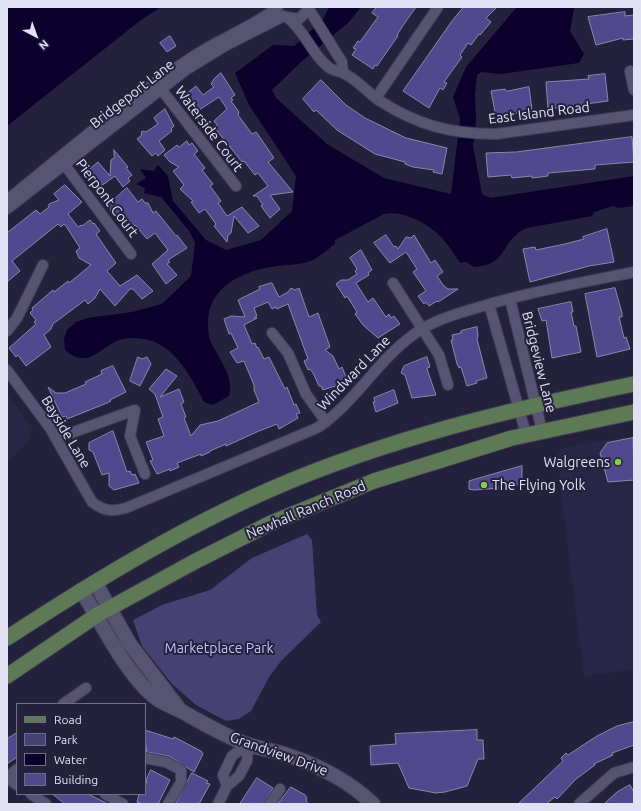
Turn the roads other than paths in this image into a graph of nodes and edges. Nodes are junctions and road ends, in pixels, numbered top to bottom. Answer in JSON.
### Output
{"nodes":[{"id":1,"x":438,"y":7,"type":"edge"},
{"id":2,"x":308,"y":8,"type":"edge"},
{"id":3,"x":283,"y":12,"type":"edge"},
{"id":4,"x":325,"y":37,"type":"junction"},
{"id":5,"x":312,"y":47,"type":"junction"},
{"id":6,"x":630,"y":71,"type":"dead end"},
{"id":7,"x":343,"y":73,"type":"junction"},
{"id":8,"x":161,"y":89,"type":"junction"},
{"id":9,"x":634,"y":90,"type":"edge"},
{"id":10,"x":376,"y":98,"type":"junction"},
{"id":11,"x":634,"y":115,"type":"edge"},
{"id":12,"x":62,"y":161,"type":"junction"},
{"id":13,"x":236,"y":186,"type":"dead end"},
{"id":14,"x":7,"y":200,"type":"edge"},
{"id":15,"x":7,"y":209,"type":"edge"},
{"id":16,"x":131,"y":254,"type":"dead end"},
{"id":17,"x":43,"y":265,"type":"dead end"},
{"id":18,"x":634,"y":272,"type":"edge"},
{"id":19,"x":393,"y":283,"type":"dead end"},
{"id":20,"x":510,"y":299,"type":"junction"},
{"id":21,"x":489,"y":304,"type":"junction"},
{"id":22,"x":422,"y":328,"type":"junction"},
{"id":23,"x":7,"y":331,"type":"edge"},
{"id":24,"x":272,"y":333,"type":"dead end"},
{"id":25,"x":7,"y":370,"type":"edge"},
{"id":26,"x":634,"y":384,"type":"edge"},
{"id":27,"x":448,"y":385,"type":"dead end"},
{"id":28,"x":535,"y":405,"type":"junction"},
{"id":29,"x":518,"y":409,"type":"junction"},
{"id":30,"x":634,"y":412,"type":"edge"},
{"id":31,"x":326,"y":422,"type":"junction"},
{"id":32,"x":542,"y":432,"type":"junction"},
{"id":33,"x":526,"y":434,"type":"junction"},
{"id":34,"x":57,"y":438,"type":"junction"},
{"id":35,"x":145,"y":474,"type":"dead end"},
{"id":36,"x":100,"y":508,"type":"joint"},
{"id":37,"x":95,"y":582,"type":"junction"},
{"id":38,"x":82,"y":590,"type":"junction"},
{"id":39,"x":103,"y":612,"type":"junction"},
{"id":40,"x":7,"y":638,"type":"edge"},
{"id":41,"x":7,"y":676,"type":"edge"},
{"id":42,"x":86,"y":688,"type":"dead end"},
{"id":43,"x":64,"y":703,"type":"edge"},
{"id":44,"x":248,"y":744,"type":"junction"},
{"id":45,"x":146,"y":758,"type":"edge"},
{"id":46,"x":634,"y":767,"type":"edge"},
{"id":47,"x":16,"y":770,"type":"edge"},
{"id":48,"x":7,"y":778,"type":"edge"},
{"id":49,"x":16,"y":784,"type":"edge"},
{"id":50,"x":227,"y":786,"type":"junction"},
{"id":51,"x":280,"y":789,"type":"dead end"},
{"id":52,"x":32,"y":795,"type":"edge"},
{"id":53,"x":107,"y":795,"type":"edge"},
{"id":54,"x":46,"y":804,"type":"edge"},
{"id":55,"x":123,"y":804,"type":"edge"},
{"id":56,"x":168,"y":804,"type":"edge"},
{"id":57,"x":218,"y":804,"type":"edge"},
{"id":58,"x":270,"y":804,"type":"edge"},
{"id":59,"x":373,"y":804,"type":"edge"},
{"id":60,"x":579,"y":804,"type":"edge"}],
"edges":[{"from":1,"to":10,"type":"street"},
{"from":2,"to":3,"type":"street","name":"Bridgeport Lane"},
{"from":2,"to":4,"type":"street"},
{"from":3,"to":5,"type":"street","name":"East Island Road"},
{"from":3,"to":8,"type":"street","name":"Bridgeport Lane"},
{"from":3,"to":12,"type":"street","name":"Bridgeport Lane"},
{"from":4,"to":5,"type":"street"},
{"from":4,"to":7,"type":"street"},
{"from":5,"to":7,"type":"street","name":"East Island Road"},
{"from":6,"to":9,"type":"street"},
{"from":7,"to":10,"type":"street","name":"East Island Road"},
{"from":8,"to":12,"type":"street","name":"Bridgeport Lane"},
{"from":8,"to":13,"type":"street","name":"Waterside Court"},
{"from":10,"to":11,"type":"street","name":"East Island Road"},
{"from":12,"to":14,"type":"street","name":"Bridgeport Lane"},
{"from":12,"to":15,"type":"street","name":"Bridgeport Lane"},
{"from":12,"to":16,"type":"street","name":"Pierpont Court"},
{"from":17,"to":23,"type":"street"},
{"from":18,"to":20,"type":"street","name":"Windward Lane"},
{"from":19,"to":22,"type":"street"},
{"from":20,"to":21,"type":"street","name":"Windward Lane"},
{"from":20,"to":28,"type":"street","name":"Bridgeview Lane"},
{"from":21,"to":22,"type":"street","name":"Windward Lane"},
{"from":21,"to":29,"type":"street"},
{"from":22,"to":27,"type":"street"},
{"from":22,"to":31,"type":"street","name":"Windward Lane"},
{"from":24,"to":31,"type":"street"},
{"from":25,"to":34,"type":"street","name":"Bayside Lane"},
{"from":26,"to":28,"type":"main road","name":"Newhall Ranch Road"},
{"from":28,"to":29,"type":"main road","name":"Newhall Ranch Road"},
{"from":28,"to":32,"type":"street","name":"Bridgeview Lane"},
{"from":29,"to":33,"type":"street"},
{"from":29,"to":37,"type":"main road","name":"Newhall Ranch Road"},
{"from":30,"to":32,"type":"main road","name":"Newhall Ranch Road"},
{"from":31,"to":36,"type":"street","name":"Windward Lane"},
{"from":32,"to":33,"type":"main road","name":"Newhall Ranch Road"},
{"from":33,"to":39,"type":"main road","name":"Newhall Ranch Road"},
{"from":34,"to":35,"type":"street"},
{"from":34,"to":36,"type":"street","name":"Bayside Lane"},
{"from":37,"to":38,"type":"main road","name":"Newhall Ranch Road"},
{"from":37,"to":39,"type":"street","name":"Grandview Drive"},
{"from":38,"to":39,"type":"street","name":"Grandview Drive"},
{"from":38,"to":40,"type":"main road","name":"Newhall Ranch Road"},
{"from":39,"to":41,"type":"main road","name":"Newhall Ranch Road"},
{"from":39,"to":44,"type":"street","name":"Grandview Drive"},
{"from":42,"to":43,"type":"street"},
{"from":44,"to":50,"type":"street"},
{"from":44,"to":50,"type":"street"},
{"from":44,"to":59,"type":"street","name":"Grandview Drive"},
{"from":45,"to":56,"type":"street"},
{"from":46,"to":60,"type":"street"},
{"from":47,"to":48,"type":"street"},
{"from":48,"to":49,"type":"street"},
{"from":50,"to":57,"type":"street"},
{"from":51,"to":58,"type":"street"},
{"from":52,"to":54,"type":"street"},
{"from":53,"to":55,"type":"street"}]}
